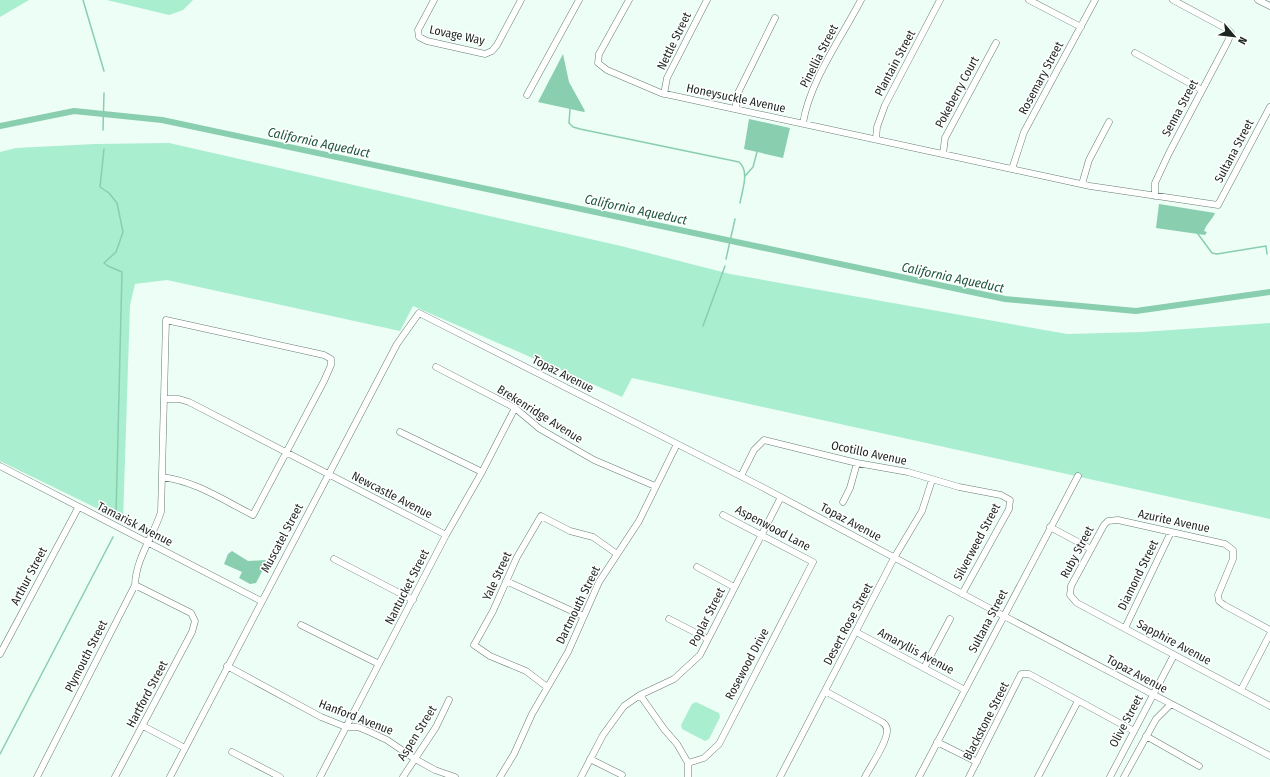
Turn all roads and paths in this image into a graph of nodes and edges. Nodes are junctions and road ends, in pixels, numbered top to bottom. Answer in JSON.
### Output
{"nodes":[{"id":1,"x":434,"y":0,"type":"edge"},
{"id":2,"x":521,"y":0,"type":"edge"},
{"id":3,"x":579,"y":0,"type":"edge"},
{"id":4,"x":629,"y":0,"type":"edge"},
{"id":5,"x":707,"y":0,"type":"edge"},
{"id":6,"x":861,"y":0,"type":"edge"},
{"id":7,"x":940,"y":0,"type":"edge"},
{"id":8,"x":1029,"y":0,"type":"edge"},
{"id":9,"x":1095,"y":0,"type":"edge"},
{"id":10,"x":1173,"y":0,"type":"edge"},
{"id":11,"x":1258,"y":0,"type":"edge"},
{"id":12,"x":1270,"y":6,"type":"edge"},
{"id":13,"x":775,"y":18,"type":"dead end"},
{"id":14,"x":1081,"y":27,"type":"junction"},
{"id":15,"x":996,"y":43,"type":"dead end"},
{"id":16,"x":1135,"y":53,"type":"dead end"},
{"id":17,"x":1202,"y":90,"type":"junction"},
{"id":18,"x":664,"y":94,"type":"junction"},
{"id":19,"x":527,"y":95,"type":"dead end"},
{"id":20,"x":1270,"y":107,"type":"edge"},
{"id":21,"x":736,"y":108,"type":"junction"},
{"id":22,"x":1109,"y":122,"type":"dead end"},
{"id":23,"x":803,"y":124,"type":"junction"},
{"id":24,"x":876,"y":139,"type":"junction"},
{"id":25,"x":943,"y":154,"type":"junction"},
{"id":26,"x":1012,"y":169,"type":"junction"},
{"id":27,"x":1082,"y":184,"type":"junction"},
{"id":28,"x":1155,"y":196,"type":"junction"},
{"id":29,"x":1218,"y":205,"type":"joint"},
{"id":30,"x":419,"y":313,"type":"joint"},
{"id":31,"x":436,"y":367,"type":"dead end"},
{"id":32,"x":164,"y":398,"type":"junction"},
{"id":33,"x":515,"y":408,"type":"junction"},
{"id":34,"x":400,"y":432,"type":"dead end"},
{"id":35,"x":677,"y":444,"type":"junction"},
{"id":36,"x":286,"y":452,"type":"junction"},
{"id":37,"x":857,"y":463,"type":"junction"},
{"id":38,"x":0,"y":466,"type":"edge"},
{"id":39,"x":482,"y":472,"type":"junction"},
{"id":40,"x":329,"y":475,"type":"junction"},
{"id":41,"x":741,"y":476,"type":"junction"},
{"id":42,"x":1078,"y":476,"type":"dead end"},
{"id":43,"x":162,"y":477,"type":"junction"},
{"id":44,"x":932,"y":480,"type":"junction"},
{"id":45,"x":655,"y":486,"type":"junction"},
{"id":46,"x":781,"y":497,"type":"junction"},
{"id":47,"x":1010,"y":500,"type":"joint"},
{"id":48,"x":843,"y":502,"type":"dead end"},
{"id":49,"x":78,"y":508,"type":"junction"},
{"id":50,"x":723,"y":514,"type":"dead end"},
{"id":51,"x":1108,"y":521,"type":"joint"},
{"id":52,"x":1050,"y":527,"type":"junction"},
{"id":53,"x":1171,"y":532,"type":"junction"},
{"id":54,"x":446,"y":535,"type":"junction"},
{"id":55,"x":763,"y":535,"type":"junction"},
{"id":56,"x":148,"y":543,"type":"junction"},
{"id":57,"x":1091,"y":549,"type":"junction"},
{"id":58,"x":617,"y":554,"type":"junction"},
{"id":59,"x":894,"y":558,"type":"junction"},
{"id":60,"x":334,"y":559,"type":"dead end"},
{"id":61,"x":812,"y":562,"type":"joint"},
{"id":62,"x":697,"y":567,"type":"dead end"},
{"id":63,"x":506,"y":581,"type":"junction"},
{"id":64,"x":135,"y":585,"type":"junction"},
{"id":65,"x":734,"y":587,"type":"junction"},
{"id":66,"x":962,"y":594,"type":"junction"},
{"id":67,"x":1070,"y":595,"type":"joint"},
{"id":68,"x":413,"y":600,"type":"junction"},
{"id":69,"x":261,"y":601,"type":"junction"},
{"id":70,"x":583,"y":616,"type":"junction"},
{"id":71,"x":1004,"y":616,"type":"junction"},
{"id":72,"x":669,"y":619,"type":"dead end"},
{"id":73,"x":950,"y":619,"type":"dead end"},
{"id":74,"x":301,"y":625,"type":"dead end"},
{"id":75,"x":1125,"y":628,"type":"junction"},
{"id":76,"x":1270,"y":630,"type":"edge"},
{"id":77,"x":856,"y":632,"type":"junction"},
{"id":78,"x":1270,"y":634,"type":"edge"},
{"id":79,"x":708,"y":639,"type":"junction"},
{"id":80,"x":0,"y":654,"type":"edge"},
{"id":81,"x":1174,"y":655,"type":"junction"},
{"id":82,"x":379,"y":664,"type":"junction"},
{"id":83,"x":227,"y":666,"type":"junction"},
{"id":84,"x":924,"y":668,"type":"junction"},
{"id":85,"x":547,"y":687,"type":"junction"},
{"id":86,"x":965,"y":690,"type":"junction"},
{"id":87,"x":1242,"y":690,"type":"junction"},
{"id":88,"x":825,"y":692,"type":"junction"},
{"id":89,"x":640,"y":694,"type":"junction"},
{"id":90,"x":1153,"y":695,"type":"junction"},
{"id":91,"x":449,"y":700,"type":"dead end"},
{"id":92,"x":1078,"y":701,"type":"junction"},
{"id":93,"x":1170,"y":704,"type":"junction"},
{"id":94,"x":1270,"y":706,"type":"edge"},
{"id":95,"x":142,"y":726,"type":"junction"},
{"id":96,"x":346,"y":727,"type":"junction"},
{"id":97,"x":1134,"y":731,"type":"junction"},
{"id":98,"x":1146,"y":736,"type":"junction"},
{"id":99,"x":937,"y":742,"type":"junction"},
{"id":100,"x":185,"y":748,"type":"junction"},
{"id":101,"x":232,"y":752,"type":"dead end"},
{"id":102,"x":1270,"y":756,"type":"edge"},
{"id":103,"x":415,"y":759,"type":"junction"},
{"id":104,"x":590,"y":759,"type":"junction"},
{"id":105,"x":977,"y":762,"type":"junction"},
{"id":106,"x":688,"y":764,"type":"junction"},
{"id":107,"x":1199,"y":766,"type":"dead end"},
{"id":108,"x":622,"y":775,"type":"dead end"},
{"id":109,"x":1127,"y":776,"type":"edge"},
{"id":110,"x":37,"y":777,"type":"edge"},
{"id":111,"x":116,"y":777,"type":"edge"},
{"id":112,"x":170,"y":777,"type":"edge"},
{"id":113,"x":280,"y":777,"type":"edge"},
{"id":114,"x":320,"y":777,"type":"edge"},
{"id":115,"x":403,"y":777,"type":"edge"},
{"id":116,"x":455,"y":777,"type":"edge"},
{"id":117,"x":500,"y":777,"type":"edge"},
{"id":118,"x":581,"y":777,"type":"edge"},
{"id":119,"x":688,"y":777,"type":"edge"},
{"id":120,"x":780,"y":777,"type":"edge"},
{"id":121,"x":865,"y":777,"type":"edge"},
{"id":122,"x":919,"y":777,"type":"edge"},
{"id":123,"x":969,"y":777,"type":"edge"},
{"id":124,"x":1038,"y":777,"type":"edge"},
{"id":125,"x":1110,"y":777,"type":"edge"}],
"edges":[{"from":1,"to":2,"type":"street","name":"Lovage Way"},
{"from":3,"to":19,"type":"street"},
{"from":4,"to":18,"type":"street","name":"Honeysuckle Avenue"},
{"from":5,"to":18,"type":"street","name":"Nettle Street"},
{"from":6,"to":23,"type":"street","name":"Pinellia Street"},
{"from":7,"to":24,"type":"street","name":"Plantain Street"},
{"from":8,"to":14,"type":"street"},
{"from":9,"to":14,"type":"street","name":"Rosemary Street"},
{"from":10,"to":17,"type":"street","name":"Senna Street"},
{"from":11,"to":12,"type":"street"},
{"from":13,"to":21,"type":"street"},
{"from":14,"to":26,"type":"street","name":"Rosemary Street"},
{"from":15,"to":25,"type":"street","name":"Pokeberry Court"},
{"from":16,"to":17,"type":"street"},
{"from":17,"to":28,"type":"street","name":"Senna Street"},
{"from":18,"to":21,"type":"street","name":"Honeysuckle Avenue"},
{"from":20,"to":29,"type":"street","name":"Sultana Street"},
{"from":21,"to":23,"type":"street","name":"Honeysuckle Avenue"},
{"from":22,"to":27,"type":"street"},
{"from":23,"to":24,"type":"street","name":"Honeysuckle Avenue"},
{"from":24,"to":25,"type":"street","name":"Honeysuckle Avenue"},
{"from":25,"to":26,"type":"street","name":"Honeysuckle Avenue"},
{"from":26,"to":27,"type":"street","name":"Honeysuckle Avenue"},
{"from":27,"to":28,"type":"street","name":"Honeysuckle Avenue"},
{"from":28,"to":29,"type":"street","name":"Honeysuckle Avenue"},
{"from":30,"to":35,"type":"street","name":"Topaz Avenue"},
{"from":30,"to":40,"type":"street","name":"Muscatel Street"},
{"from":31,"to":33,"type":"street","name":"Brekenridge Avenue"},
{"from":32,"to":36,"type":"street","name":"Newcastle Avenue"},
{"from":32,"to":36,"type":"street","name":"Plymouth Street"},
{"from":32,"to":43,"type":"street","name":"Plymouth Street"},
{"from":33,"to":39,"type":"street","name":"Nantucket Street"},
{"from":33,"to":45,"type":"street","name":"Brekenridge Avenue"},
{"from":34,"to":39,"type":"street"},
{"from":35,"to":41,"type":"street","name":"Topaz Avenue"},
{"from":35,"to":45,"type":"street","name":"Dartmouth Street"},
{"from":36,"to":40,"type":"street","name":"Newcastle Avenue"},
{"from":36,"to":43,"type":"street"},
{"from":37,"to":41,"type":"street","name":"Ocotillo Avenue"},
{"from":37,"to":44,"type":"street","name":"Ocotillo Avenue"},
{"from":37,"to":48,"type":"street"},
{"from":38,"to":49,"type":"street","name":"Tamarisk Avenue"},
{"from":39,"to":54,"type":"street","name":"Nantucket Street"},
{"from":40,"to":54,"type":"street","name":"Newcastle Avenue"},
{"from":40,"to":69,"type":"street","name":"Muscatel Street"},
{"from":41,"to":46,"type":"street","name":"Topaz Avenue"},
{"from":42,"to":52,"type":"street","name":"Sultana Street"},
{"from":43,"to":56,"type":"street","name":"Plymouth Street"},
{"from":44,"to":47,"type":"street","name":"Ocotillo Avenue"},
{"from":44,"to":59,"type":"street","name":"Desert Rose Street"},
{"from":45,"to":58,"type":"street","name":"Dartmouth Street"},
{"from":46,"to":55,"type":"street","name":"Poplar Street"},
{"from":46,"to":59,"type":"street","name":"Topaz Avenue"},
{"from":47,"to":66,"type":"street","name":"Silverweed Street"},
{"from":49,"to":56,"type":"street","name":"Tamarisk Avenue"},
{"from":49,"to":80,"type":"street","name":"Arthur Street"},
{"from":50,"to":55,"type":"street","name":"Aspenwood Lane"},
{"from":51,"to":53,"type":"street","name":"Azurite Avenue"},
{"from":51,"to":57,"type":"street","name":"Ruby Street"},
{"from":52,"to":57,"type":"street"},
{"from":52,"to":71,"type":"street","name":"Sultana Street"},
{"from":53,"to":75,"type":"street","name":"Diamond Street"},
{"from":53,"to":76,"type":"street","name":"Azurite Avenue"},
{"from":54,"to":68,"type":"street","name":"Nantucket Street"},
{"from":55,"to":61,"type":"street","name":"Aspenwood Lane"},
{"from":55,"to":65,"type":"street","name":"Poplar Street"},
{"from":56,"to":64,"type":"street","name":"Plymouth Street"},
{"from":56,"to":69,"type":"street","name":"Tamarisk Avenue"},
{"from":57,"to":67,"type":"street","name":"Ruby Street"},
{"from":58,"to":63,"type":"street","name":"Yale Street"},
{"from":58,"to":70,"type":"street","name":"Dartmouth Street"},
{"from":59,"to":66,"type":"street","name":"Topaz Avenue"},
{"from":59,"to":77,"type":"street","name":"Desert Rose Street"},
{"from":60,"to":68,"type":"street"},
{"from":61,"to":106,"type":"street","name":"Rosewood Drive"},
{"from":62,"to":65,"type":"street"},
{"from":63,"to":70,"type":"street"},
{"from":63,"to":85,"type":"street","name":"Yale Street"},
{"from":64,"to":95,"type":"street","name":"Hartford Street"},
{"from":64,"to":110,"type":"street","name":"Plymouth Street"},
{"from":65,"to":79,"type":"street","name":"Poplar Street"},
{"from":66,"to":71,"type":"street","name":"Topaz Avenue"},
{"from":67,"to":75,"type":"street","name":"Sapphire Avenue"},
{"from":68,"to":82,"type":"street","name":"Nantucket Street"},
{"from":69,"to":83,"type":"street","name":"Muscatel Street"},
{"from":70,"to":85,"type":"street","name":"Dartmouth Street"},
{"from":71,"to":86,"type":"street","name":"Sultana Street"},
{"from":71,"to":90,"type":"street","name":"Topaz Avenue"},
{"from":72,"to":79,"type":"street"},
{"from":73,"to":84,"type":"street"},
{"from":74,"to":82,"type":"street"},
{"from":75,"to":81,"type":"street","name":"Sapphire Avenue"},
{"from":77,"to":84,"type":"street","name":"Amaryllis Avenue"},
{"from":77,"to":88,"type":"street","name":"Desert Rose Street"},
{"from":78,"to":87,"type":"street"},
{"from":79,"to":89,"type":"street","name":"Poplar Street"},
{"from":81,"to":87,"type":"street","name":"Sapphire Avenue"},
{"from":81,"to":90,"type":"street","name":"Olive Street"},
{"from":82,"to":96,"type":"street","name":"Nantucket Street"},
{"from":83,"to":96,"type":"street","name":"Hanford Avenue"},
{"from":83,"to":100,"type":"street","name":"Muscatel Street"},
{"from":84,"to":86,"type":"street","name":"Amaryllis Avenue"},
{"from":85,"to":117,"type":"street","name":"Dartmouth Street"},
{"from":86,"to":99,"type":"street","name":"Sultana Street"},
{"from":87,"to":94,"type":"street","name":"Sapphire Avenue"},
{"from":88,"to":120,"type":"street","name":"Desert Rose Street"},
{"from":88,"to":121,"type":"street"},
{"from":89,"to":104,"type":"street","name":"Poplar Street"},
{"from":89,"to":106,"type":"street"},
{"from":90,"to":93,"type":"street","name":"Topaz Avenue"},
{"from":90,"to":97,"type":"street","name":"Olive Street"},
{"from":91,"to":103,"type":"street","name":"Aspen Street"},
{"from":92,"to":97,"type":"street"},
{"from":92,"to":105,"type":"street","name":"Blackstone Street"},
{"from":92,"to":124,"type":"street"},
{"from":93,"to":98,"type":"street","name":"Olive Street"},
{"from":93,"to":102,"type":"street","name":"Topaz Avenue"},
{"from":95,"to":100,"type":"street"},
{"from":95,"to":111,"type":"street","name":"Hartford Street"},
{"from":96,"to":103,"type":"street","name":"Hanford Avenue"},
{"from":96,"to":114,"type":"street","name":"Nantucket Street"},
{"from":97,"to":125,"type":"street","name":"Olive Street"},
{"from":98,"to":107,"type":"street"},
{"from":98,"to":109,"type":"street","name":"Olive Street"},
{"from":99,"to":105,"type":"street"},
{"from":99,"to":122,"type":"street","name":"Sultana Street"},
{"from":100,"to":112,"type":"street","name":"Muscatel Street"},
{"from":101,"to":113,"type":"street"},
{"from":103,"to":115,"type":"street","name":"Aspen Street"},
{"from":103,"to":116,"type":"street","name":"Hanford Avenue"},
{"from":104,"to":108,"type":"street"},
{"from":104,"to":118,"type":"street","name":"Poplar Street"},
{"from":105,"to":123,"type":"street","name":"Blackstone Street"},
{"from":106,"to":119,"type":"street"}]}
